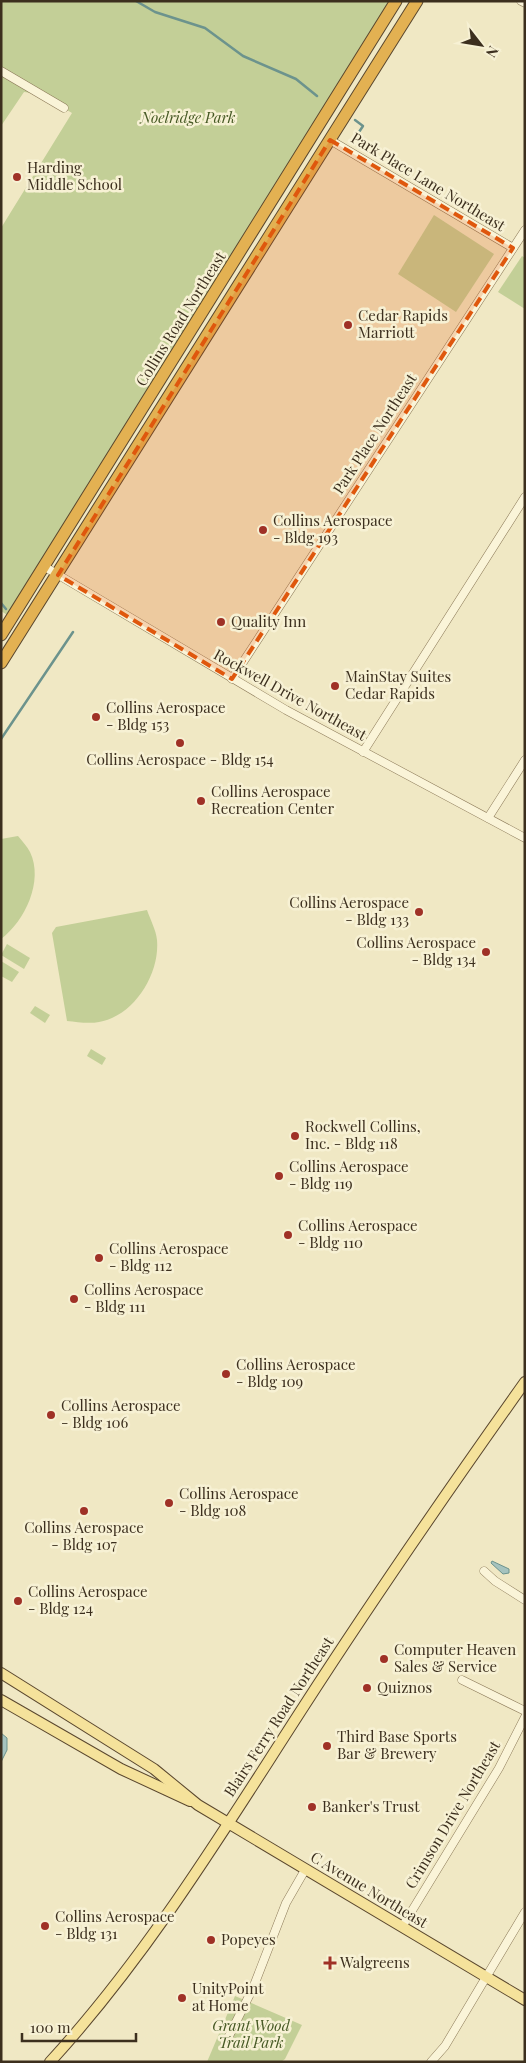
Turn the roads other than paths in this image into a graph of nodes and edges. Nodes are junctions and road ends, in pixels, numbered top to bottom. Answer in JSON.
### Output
{"nodes":[{"id":1,"x":396,"y":1,"type":"edge"},
{"id":2,"x":417,"y":1,"type":"edge"},
{"id":3,"x":521,"y":1,"type":"edge"},
{"id":4,"x":525,"y":3,"type":"edge"},
{"id":5,"x":385,"y":18,"type":"junction"},
{"id":6,"x":1,"y":71,"type":"edge"},
{"id":7,"x":64,"y":108,"type":"dead end"},
{"id":8,"x":330,"y":140,"type":"junction"},
{"id":9,"x":525,"y":230,"type":"edge"},
{"id":10,"x":512,"y":248,"type":"junction"},
{"id":11,"x":525,"y":497,"type":"edge"},
{"id":12,"x":45,"y":567,"type":"junction"},
{"id":13,"x":58,"y":575,"type":"junction"},
{"id":14,"x":1,"y":635,"type":"edge"},
{"id":15,"x":1,"y":663,"type":"edge"},
{"id":16,"x":232,"y":679,"type":"junction"},
{"id":17,"x":363,"y":752,"type":"junction"},
{"id":18,"x":525,"y":760,"type":"edge"},
{"id":19,"x":488,"y":818,"type":"junction"},
{"id":20,"x":525,"y":838,"type":"edge"},
{"id":21,"x":525,"y":1382,"type":"edge"},
{"id":22,"x":484,"y":1571,"type":"dead end"},
{"id":23,"x":525,"y":1600,"type":"edge"},
{"id":24,"x":1,"y":1673,"type":"edge"},
{"id":25,"x":462,"y":1680,"type":"dead end"},
{"id":26,"x":1,"y":1700,"type":"edge"},
{"id":27,"x":525,"y":1711,"type":"edge"},
{"id":28,"x":525,"y":1717,"type":"edge"},
{"id":29,"x":198,"y":1805,"type":"junction"},
{"id":30,"x":228,"y":1823,"type":"junction"},
{"id":31,"x":304,"y":1870,"type":"junction"},
{"id":32,"x":525,"y":1912,"type":"edge"},
{"id":33,"x":402,"y":1927,"type":"junction"},
{"id":34,"x":485,"y":1977,"type":"junction"},
{"id":35,"x":525,"y":2000,"type":"edge"},
{"id":36,"x":224,"y":2044,"type":"dead end"},
{"id":37,"x":50,"y":2062,"type":"edge"},
{"id":38,"x":431,"y":2062,"type":"edge"}],
"edges":[{"from":1,"to":5,"type":"highway","name":"Collins Road Northeast"},
{"from":2,"to":8,"type":"highway","name":"Collins Road Northeast"},
{"from":3,"to":4,"type":"street"},
{"from":5,"to":8,"type":"highway","name":"Collins Road Northeast"},
{"from":5,"to":12,"type":"highway","name":"Collins Road Northeast"},
{"from":6,"to":7,"type":"street"},
{"from":8,"to":10,"type":"street","name":"Park Place Lane Northeast"},
{"from":8,"to":13,"type":"highway","name":"Collins Road Northeast"},
{"from":9,"to":10,"type":"street","name":"Park Place Northeast"},
{"from":10,"to":16,"type":"street","name":"Park Place Northeast"},
{"from":11,"to":17,"type":"street"},
{"from":12,"to":13,"type":"street","name":"Rockwell Drive Northeast"},
{"from":12,"to":14,"type":"highway","name":"Collins Road Northeast"},
{"from":13,"to":15,"type":"highway","name":"Collins Road Northeast"},
{"from":13,"to":16,"type":"street","name":"Rockwell Drive Northeast"},
{"from":16,"to":17,"type":"street","name":"Rockwell Drive Northeast"},
{"from":17,"to":19,"type":"street","name":"Rockwell Drive Northeast"},
{"from":18,"to":19,"type":"street"},
{"from":19,"to":20,"type":"street","name":"Rockwell Drive Northeast"},
{"from":21,"to":30,"type":"main road","name":"Blairs Ferry Road Northeast"},
{"from":22,"to":23,"type":"street"},
{"from":24,"to":29,"type":"main road","name":"C Avenue Northeast"},
{"from":25,"to":27,"type":"street"},
{"from":26,"to":29,"type":"main road","name":"C Avenue Northeast"},
{"from":28,"to":33,"type":"street","name":"Crimson Drive Northeast"},
{"from":29,"to":30,"type":"main road","name":"C Avenue Northeast"},
{"from":30,"to":31,"type":"main road","name":"C Avenue Northeast"},
{"from":30,"to":37,"type":"main road","name":"Blairs Ferry Road Northeast"},
{"from":31,"to":33,"type":"main road","name":"C Avenue Northeast"},
{"from":31,"to":36,"type":"street"},
{"from":32,"to":34,"type":"street"},
{"from":33,"to":34,"type":"main road","name":"C Avenue Northeast"},
{"from":34,"to":35,"type":"main road","name":"C Avenue Northeast"},
{"from":34,"to":38,"type":"street"}]}
